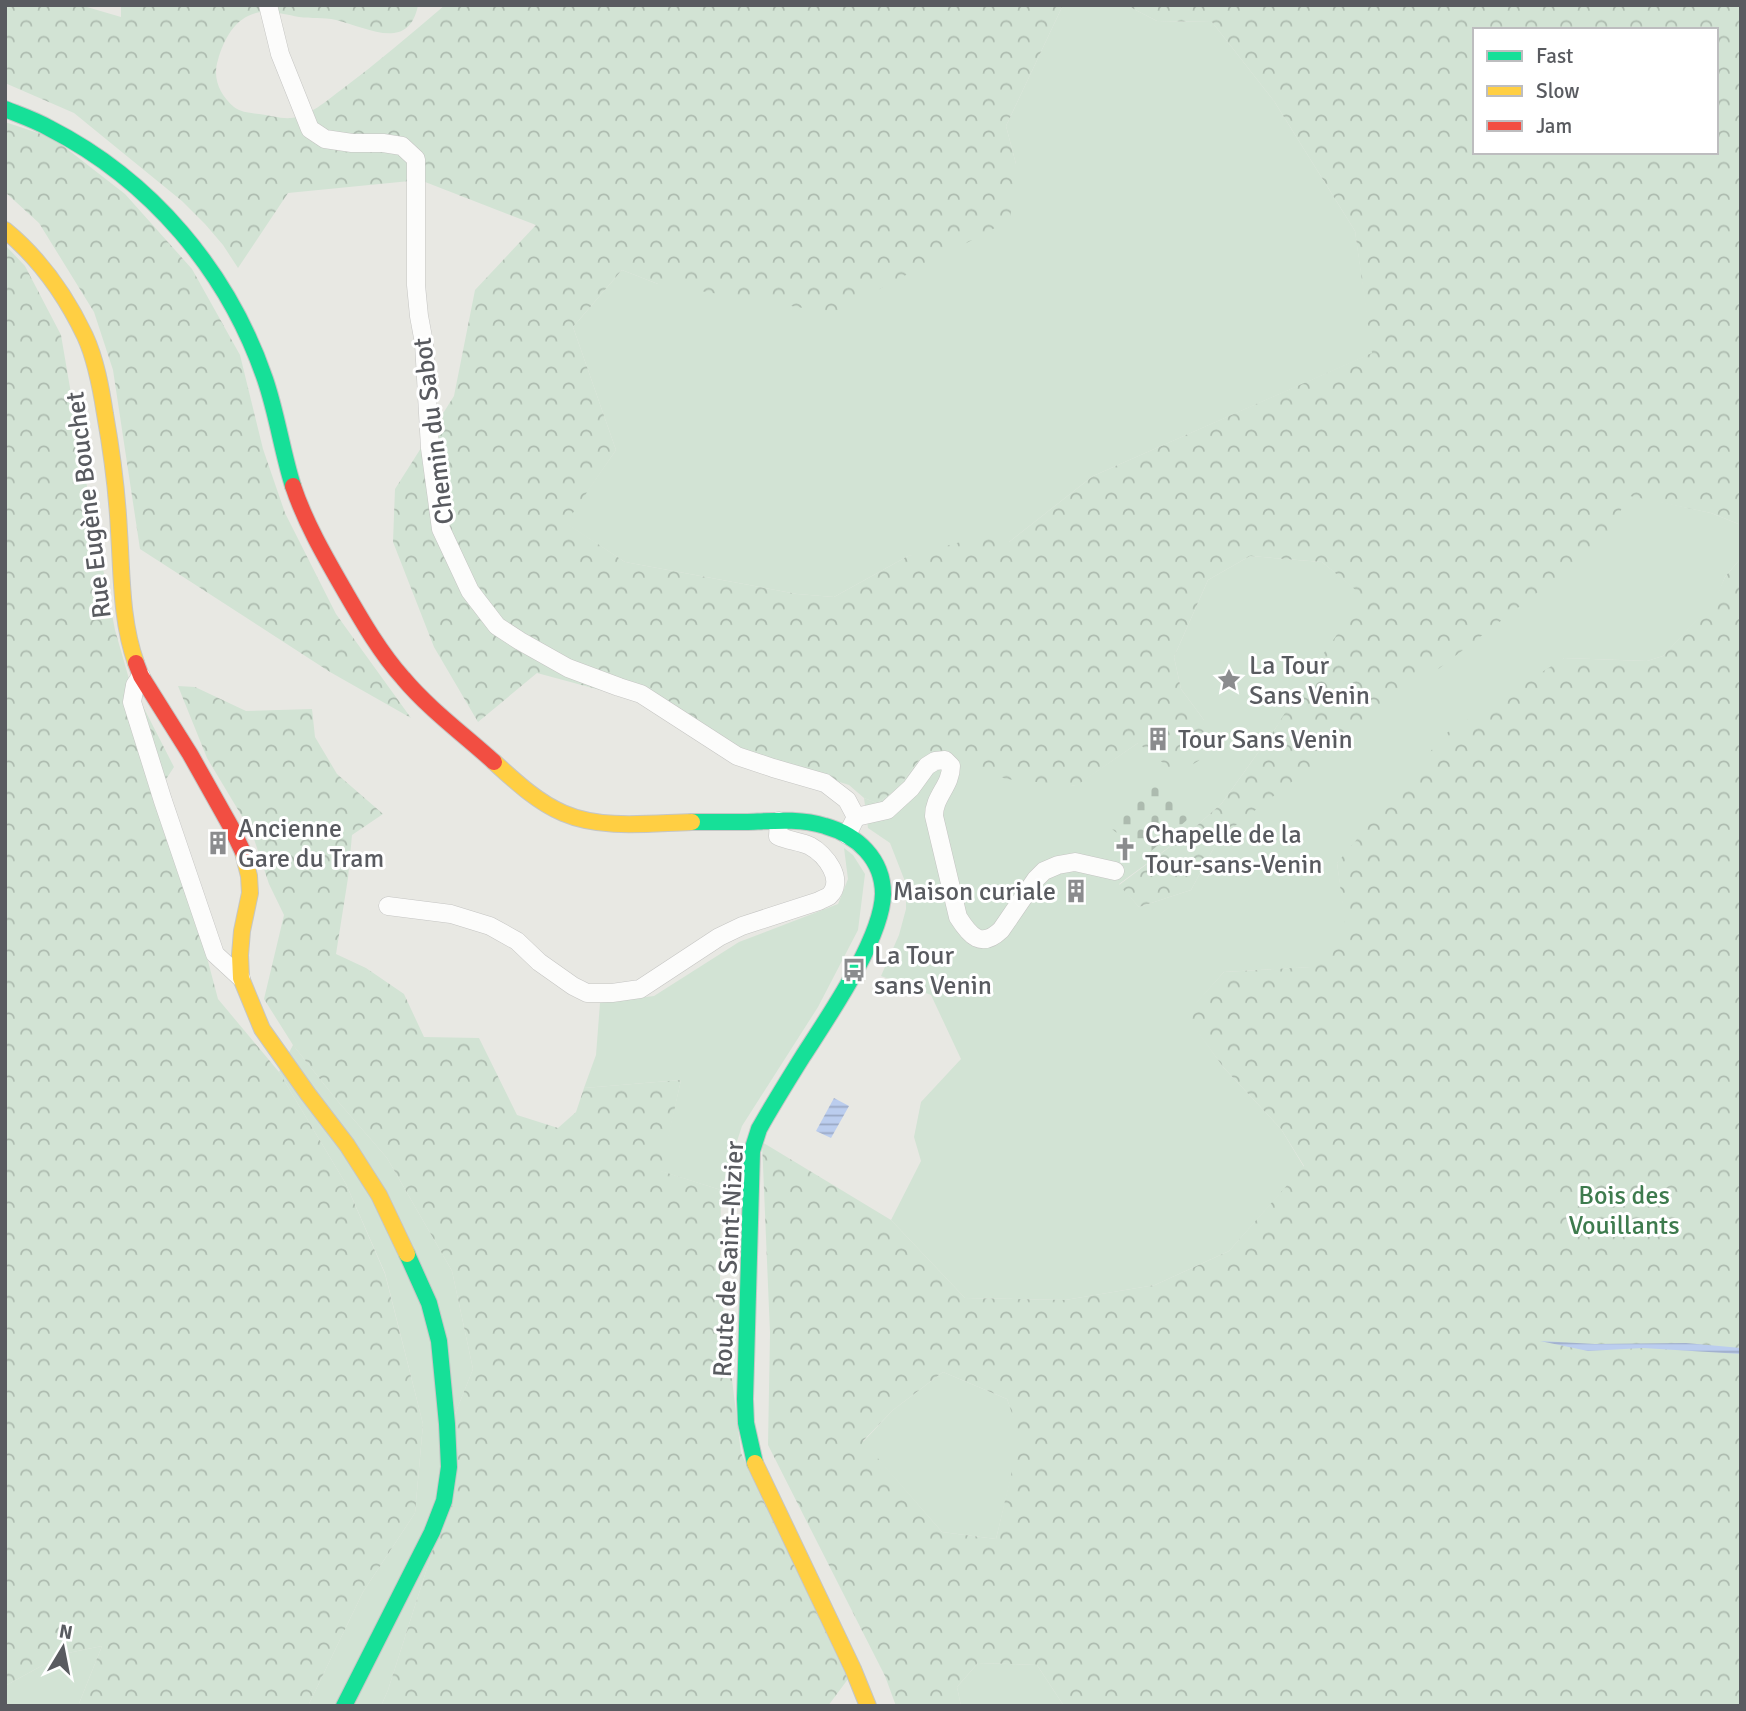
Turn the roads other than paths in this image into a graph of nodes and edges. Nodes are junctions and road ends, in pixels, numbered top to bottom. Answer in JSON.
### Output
{"nodes":[{"id":1,"x":268,"y":5,"type":"edge"},
{"id":2,"x":5,"y":109,"type":"edge"},
{"id":3,"x":5,"y":230,"type":"edge"},
{"id":4,"x":141,"y":676,"type":"junction"},
{"id":5,"x":856,"y":817,"type":"junction"},
{"id":6,"x":779,"y":821,"type":"junction"},
{"id":7,"x":847,"y":835,"type":"junction"},
{"id":8,"x":1115,"y":871,"type":"dead end"},
{"id":9,"x":388,"y":905,"type":"dead end"},
{"id":10,"x":241,"y":978,"type":"junction"},
{"id":11,"x":344,"y":1706,"type":"edge"},
{"id":12,"x":868,"y":1706,"type":"edge"}],
"edges":[{"from":1,"to":5,"type":"street","name":"Chemin du Sabot"},
{"from":2,"to":6,"type":"main road","name":"Route de Saint-Nizier"},
{"from":3,"to":4,"type":"main road","name":"Rue Eugène Bouchet"},
{"from":4,"to":10,"type":"street"},
{"from":4,"to":10,"type":"main road","name":"Rue Eugène Bouchet"},
{"from":5,"to":7,"type":"street"},
{"from":5,"to":8,"type":"street"},
{"from":6,"to":7,"type":"main road","name":"Route de Saint-Nizier"},
{"from":6,"to":9,"type":"street"},
{"from":7,"to":12,"type":"main road","name":"Route de Saint-Nizier"},
{"from":10,"to":11,"type":"main road"}]}
